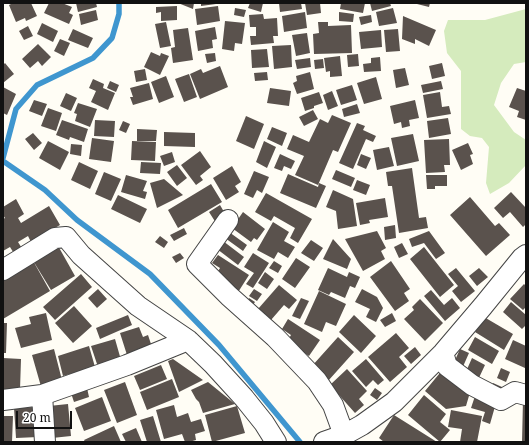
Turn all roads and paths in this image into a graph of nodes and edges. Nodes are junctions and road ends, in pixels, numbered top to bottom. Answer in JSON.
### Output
{"nodes":[{"id":1,"x":228,"y":220,"type":"dead end"},
{"id":2,"x":526,"y":255,"type":"edge"},
{"id":3,"x":3,"y":270,"type":"edge"},
{"id":4,"x":188,"y":340,"type":"junction"},
{"id":5,"x":443,"y":353,"type":"junction"},
{"id":6,"x":42,"y":395,"type":"junction"},
{"id":7,"x":526,"y":395,"type":"edge"},
{"id":8,"x":3,"y":400,"type":"edge"},
{"id":9,"x":333,"y":439,"type":"edge"},
{"id":10,"x":46,"y":442,"type":"edge"},
{"id":11,"x":276,"y":442,"type":"edge"}],
"edges":[{"from":1,"to":9,"type":"street"},
{"from":2,"to":5,"type":"street"},
{"from":3,"to":4,"type":"street"},
{"from":4,"to":6,"type":"street"},
{"from":4,"to":11,"type":"street"},
{"from":5,"to":7,"type":"street"},
{"from":5,"to":9,"type":"street"},
{"from":6,"to":8,"type":"street"},
{"from":6,"to":10,"type":"street"}]}
